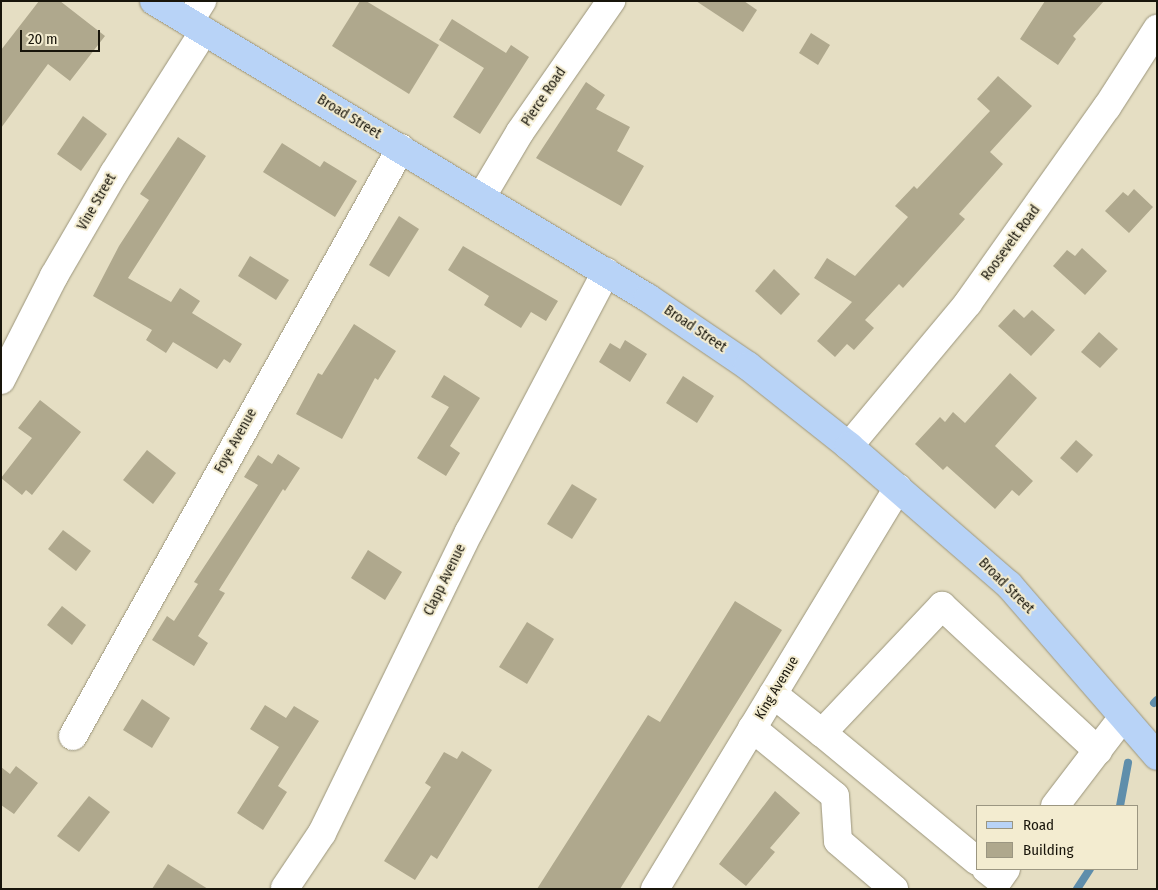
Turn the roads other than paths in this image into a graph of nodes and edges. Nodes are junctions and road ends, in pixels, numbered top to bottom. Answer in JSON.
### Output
{"nodes":[{"id":1,"x":154,"y":1,"type":"edge"},
{"id":2,"x":611,"y":1,"type":"edge"},
{"id":3,"x":198,"y":18,"type":"edge"},
{"id":4,"x":1157,"y":29,"type":"edge"},
{"id":5,"x":402,"y":148,"type":"junction"},
{"id":6,"x":482,"y":196,"type":"junction"},
{"id":7,"x":606,"y":272,"type":"junction"},
{"id":8,"x":10,"y":338,"type":"edge"},
{"id":9,"x":1,"y":380,"type":"edge"},
{"id":10,"x":849,"y":446,"type":"junction"},
{"id":11,"x":898,"y":488,"type":"junction"},
{"id":12,"x":773,"y":694,"type":"junction"},
{"id":13,"x":1124,"y":717,"type":"junction"},
{"id":14,"x":752,"y":728,"type":"junction"},
{"id":15,"x":822,"y":733,"type":"junction"},
{"id":16,"x":73,"y":736,"type":"dead end"},
{"id":17,"x":1098,"y":751,"type":"junction"},
{"id":18,"x":1157,"y":756,"type":"edge"},
{"id":19,"x":1056,"y":805,"type":"edge"},
{"id":20,"x":976,"y":860,"type":"edge"},
{"id":21,"x":285,"y":888,"type":"edge"},
{"id":22,"x":655,"y":889,"type":"edge"},
{"id":23,"x":894,"y":889,"type":"edge"}],
"edges":[{"from":1,"to":3,"type":"main road","name":"Broad Street"},
{"from":2,"to":6,"type":"street","name":"Pierce Road"},
{"from":3,"to":5,"type":"main road","name":"Broad Street"},
{"from":3,"to":8,"type":"street","name":"Vine Street"},
{"from":4,"to":10,"type":"street","name":"Roosevelt Road"},
{"from":5,"to":6,"type":"main road","name":"Broad Street"},
{"from":5,"to":16,"type":"street","name":"Foye Avenue"},
{"from":6,"to":7,"type":"main road","name":"Broad Street"},
{"from":7,"to":10,"type":"main road","name":"Broad Street"},
{"from":7,"to":21,"type":"street","name":"Clapp Avenue"},
{"from":8,"to":9,"type":"street","name":"Vine Street"},
{"from":10,"to":11,"type":"main road","name":"Broad Street"},
{"from":11,"to":12,"type":"street","name":"King Avenue"},
{"from":11,"to":13,"type":"main road","name":"Broad Street"},
{"from":12,"to":14,"type":"street","name":"King Avenue"},
{"from":12,"to":15,"type":"street"},
{"from":13,"to":17,"type":"street"},
{"from":13,"to":18,"type":"main road","name":"Broad Street"},
{"from":14,"to":22,"type":"street","name":"King Avenue"},
{"from":14,"to":23,"type":"street"},
{"from":15,"to":17,"type":"street"},
{"from":15,"to":20,"type":"street"},
{"from":17,"to":19,"type":"street"}]}
